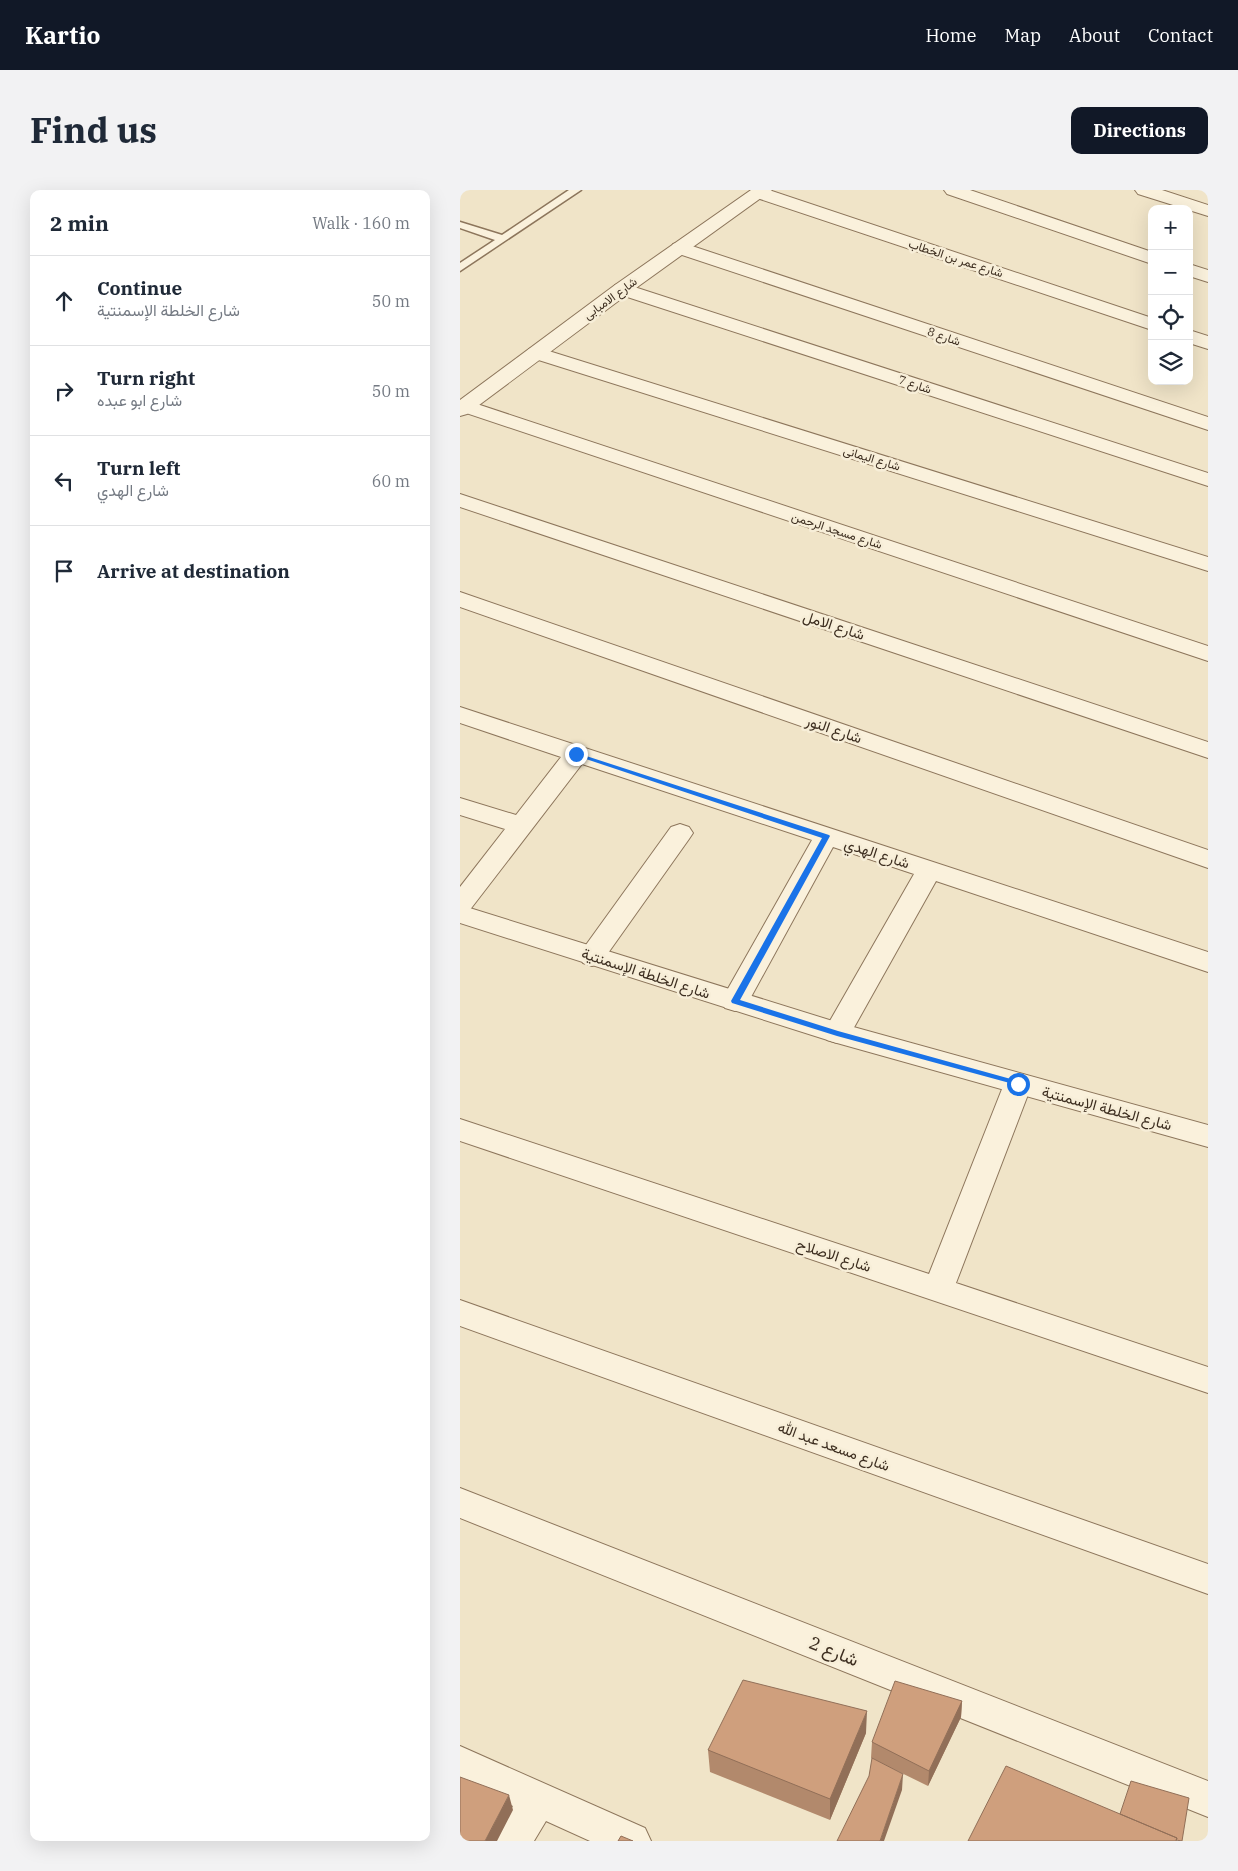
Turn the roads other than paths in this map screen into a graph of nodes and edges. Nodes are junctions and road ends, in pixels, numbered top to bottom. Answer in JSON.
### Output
{"nodes":[{"id":1,"x":576,"y":190,"type":"edge"},
{"id":2,"x":952,"y":190,"type":"edge"},
{"id":3,"x":1144,"y":190,"type":"edge"},
{"id":4,"x":761,"y":191,"type":"edge"},
{"id":5,"x":1208,"y":211,"type":"edge"},
{"id":6,"x":460,"y":225,"type":"edge"},
{"id":7,"x":504,"y":238,"type":"junction"},
{"id":8,"x":680,"y":248,"type":"junction"},
{"id":9,"x":1148,"y":257,"type":"edge"},
{"id":10,"x":460,"y":268,"type":"edge"},
{"id":11,"x":1193,"y":271,"type":"edge"},
{"id":12,"x":1208,"y":276,"type":"edge"},
{"id":13,"x":622,"y":289,"type":"junction"},
{"id":14,"x":1148,"y":323,"type":"edge"},
{"id":15,"x":1193,"y":337,"type":"edge"},
{"id":16,"x":1208,"y":342,"type":"edge"},
{"id":17,"x":536,"y":353,"type":"junction"},
{"id":18,"x":463,"y":408,"type":"edge"},
{"id":19,"x":1208,"y":424,"type":"edge"},
{"id":20,"x":1208,"y":480,"type":"edge"},
{"id":21,"x":460,"y":500,"type":"edge"},
{"id":22,"x":1208,"y":564,"type":"edge"},
{"id":23,"x":460,"y":600,"type":"edge"},
{"id":24,"x":1208,"y":654,"type":"edge"},
{"id":25,"x":460,"y":715,"type":"edge"},
{"id":26,"x":1208,"y":750,"type":"edge"},
{"id":27,"x":576,"y":754,"type":"junction"},
{"id":28,"x":460,"y":806,"type":"edge"},
{"id":29,"x":522,"y":826,"type":"junction"},
{"id":30,"x":680,"y":833,"type":"dead end"},
{"id":31,"x":826,"y":836,"type":"junction"},
{"id":32,"x":1208,"y":859,"type":"edge"},
{"id":33,"x":929,"y":870,"type":"junction"},
{"id":34,"x":460,"y":905,"type":"edge"},
{"id":35,"x":460,"y":914,"type":"edge"},
{"id":36,"x":592,"y":956,"type":"junction"},
{"id":37,"x":1208,"y":962,"type":"edge"},
{"id":38,"x":735,"y":1001,"type":"junction"},
{"id":39,"x":837,"y":1033,"type":"junction"},
{"id":40,"x":1018,"y":1084,"type":"junction"},
{"id":41,"x":460,"y":1130,"type":"edge"},
{"id":42,"x":1208,"y":1136,"type":"edge"},
{"id":43,"x":938,"y":1289,"type":"junction"},
{"id":44,"x":460,"y":1313,"type":"edge"},
{"id":45,"x":1208,"y":1380,"type":"edge"},
{"id":46,"x":460,"y":1503,"type":"edge"},
{"id":47,"x":1208,"y":1579,"type":"edge"},
{"id":48,"x":460,"y":1764,"type":"edge"},
{"id":49,"x":538,"y":1799,"type":"junction"},
{"id":50,"x":1208,"y":1799,"type":"edge"},
{"id":51,"x":514,"y":1841,"type":"edge"},
{"id":52,"x":632,"y":1841,"type":"edge"}],
"edges":[{"from":1,"to":7,"type":"lane"},
{"from":2,"to":9,"type":"street"},
{"from":3,"to":5,"type":"street"},
{"from":4,"to":8,"type":"street","name":"شارع الامبابى"},
{"from":4,"to":14,"type":"street","name":"شارع عمر بن الخطاب"},
{"from":6,"to":7,"type":"lane"},
{"from":7,"to":10,"type":"lane"},
{"from":8,"to":13,"type":"street","name":"شارع الامبابى"},
{"from":8,"to":19,"type":"street","name":"شارع 8"},
{"from":11,"to":12,"type":"street"},
{"from":13,"to":17,"type":"street","name":"شارع الامبابى"},
{"from":13,"to":20,"type":"street","name":"شارع 7"},
{"from":15,"to":16,"type":"street"},
{"from":17,"to":18,"type":"street","name":"شارع الامبابى"},
{"from":17,"to":22,"type":"street","name":"شارع اليمانى"},
{"from":18,"to":24,"type":"street","name":"شارع مسجد الرحمن"},
{"from":21,"to":26,"type":"street","name":"شارع الامل"},
{"from":23,"to":32,"type":"street","name":"شارع النور"},
{"from":25,"to":27,"type":"street","name":"شارع الهدي"},
{"from":27,"to":29,"type":"street"},
{"from":27,"to":31,"type":"street","name":"شارع الهدي"},
{"from":28,"to":29,"type":"street"},
{"from":29,"to":34,"type":"street"},
{"from":30,"to":36,"type":"street"},
{"from":31,"to":33,"type":"street","name":"شارع الهدي"},
{"from":31,"to":38,"type":"street"},
{"from":33,"to":37,"type":"street","name":"شارع الهدي"},
{"from":33,"to":39,"type":"street"},
{"from":35,"to":36,"type":"street","name":"شارع الخلطة الإسمنتية"},
{"from":36,"to":38,"type":"street","name":"شارع الخلطة الإسمنتية"},
{"from":38,"to":39,"type":"street","name":"شارع الخلطة الإسمنتية"},
{"from":39,"to":40,"type":"street","name":"شارع الخلطة الإسمنتية"},
{"from":40,"to":42,"type":"street","name":"شارع الخلطة الإسمنتية"},
{"from":40,"to":43,"type":"street"},
{"from":41,"to":43,"type":"street","name":"شارع الاصلاح"},
{"from":43,"to":45,"type":"street","name":"شارع الاصلاح"},
{"from":44,"to":47,"type":"street","name":"شارع مسعد عبد الله"},
{"from":46,"to":50,"type":"street","name":"شارع 2"},
{"from":48,"to":49,"type":"street"},
{"from":49,"to":51,"type":"street"},
{"from":49,"to":52,"type":"street"}]}
